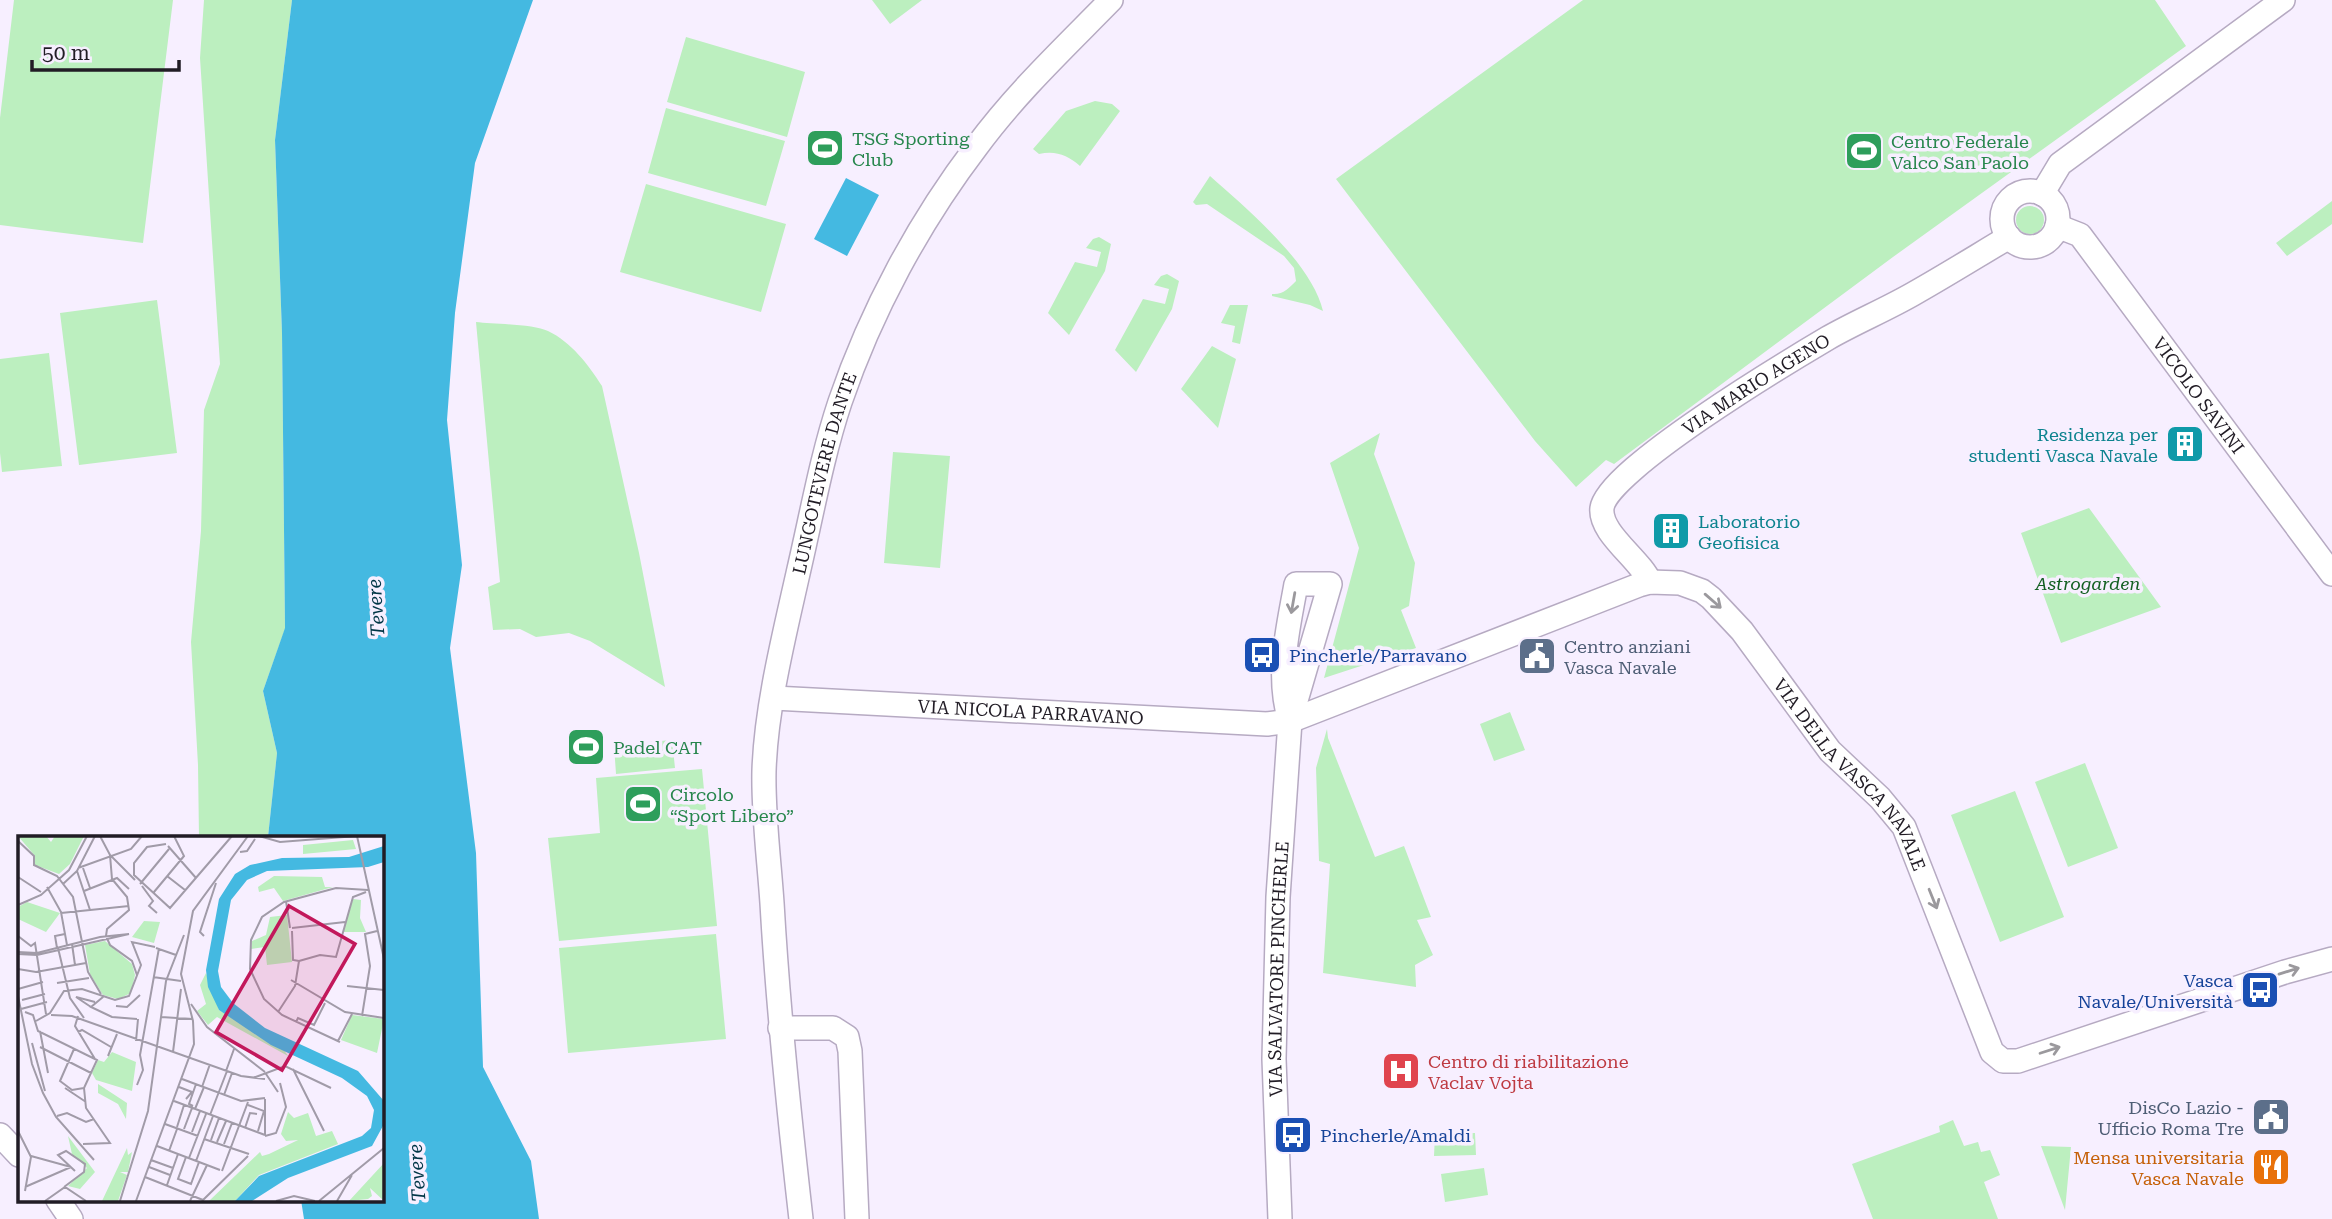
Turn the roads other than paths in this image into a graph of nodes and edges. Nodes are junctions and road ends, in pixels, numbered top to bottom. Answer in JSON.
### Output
{"nodes":[{"id":1,"x":1111,"y":0,"type":"edge"},
{"id":2,"x":2283,"y":0,"type":"edge"},
{"id":3,"x":2042,"y":194,"type":"junction"},
{"id":4,"x":2057,"y":226,"type":"junction"},
{"id":5,"x":2008,"y":237,"type":"junction"},
{"id":6,"x":2332,"y":574,"type":"edge"},
{"id":7,"x":1650,"y":582,"type":"junction"},
{"id":8,"x":774,"y":698,"type":"junction"},
{"id":9,"x":1290,"y":720,"type":"junction"},
{"id":10,"x":2332,"y":959,"type":"edge"},
{"id":11,"x":780,"y":1028,"type":"junction"},
{"id":12,"x":0,"y":1135,"type":"edge"},
{"id":13,"x":18,"y":1154,"type":"edge"},
{"id":14,"x":59,"y":1202,"type":"edge"},
{"id":15,"x":71,"y":1219,"type":"edge"},
{"id":16,"x":801,"y":1219,"type":"edge"},
{"id":17,"x":857,"y":1219,"type":"edge"},
{"id":18,"x":1280,"y":1219,"type":"edge"}],
"edges":[{"from":1,"to":8,"type":"street","name":"LUNGOTEVERE DANTE"},
{"from":2,"to":3,"type":"street"},
{"from":3,"to":4,"type":"street"},
{"from":3,"to":5,"type":"street"},
{"from":4,"to":5,"type":"street"},
{"from":4,"to":6,"type":"street","name":"VICOLO SAVINI"},
{"from":5,"to":7,"type":"street","name":"VIA MARIO AGENO"},
{"from":7,"to":9,"type":"street","name":"VIA DELLA VASCA NAVALE"},
{"from":7,"to":10,"type":"street","name":"VIA DELLA VASCA NAVALE","one_way":true},
{"from":8,"to":9,"type":"street","name":"VIA NICOLA PARRAVANO"},
{"from":8,"to":11,"type":"street","name":"LUNGOTEVERE DANTE"},
{"from":9,"to":9,"type":"street","one_way":true},
{"from":9,"to":18,"type":"street","name":"VIA SALVATORE PINCHERLE"},
{"from":11,"to":16,"type":"street","name":"LUNGOTEVERE DANTE"},
{"from":11,"to":17,"type":"street"},
{"from":12,"to":13,"type":"street"},
{"from":14,"to":15,"type":"street"}]}
